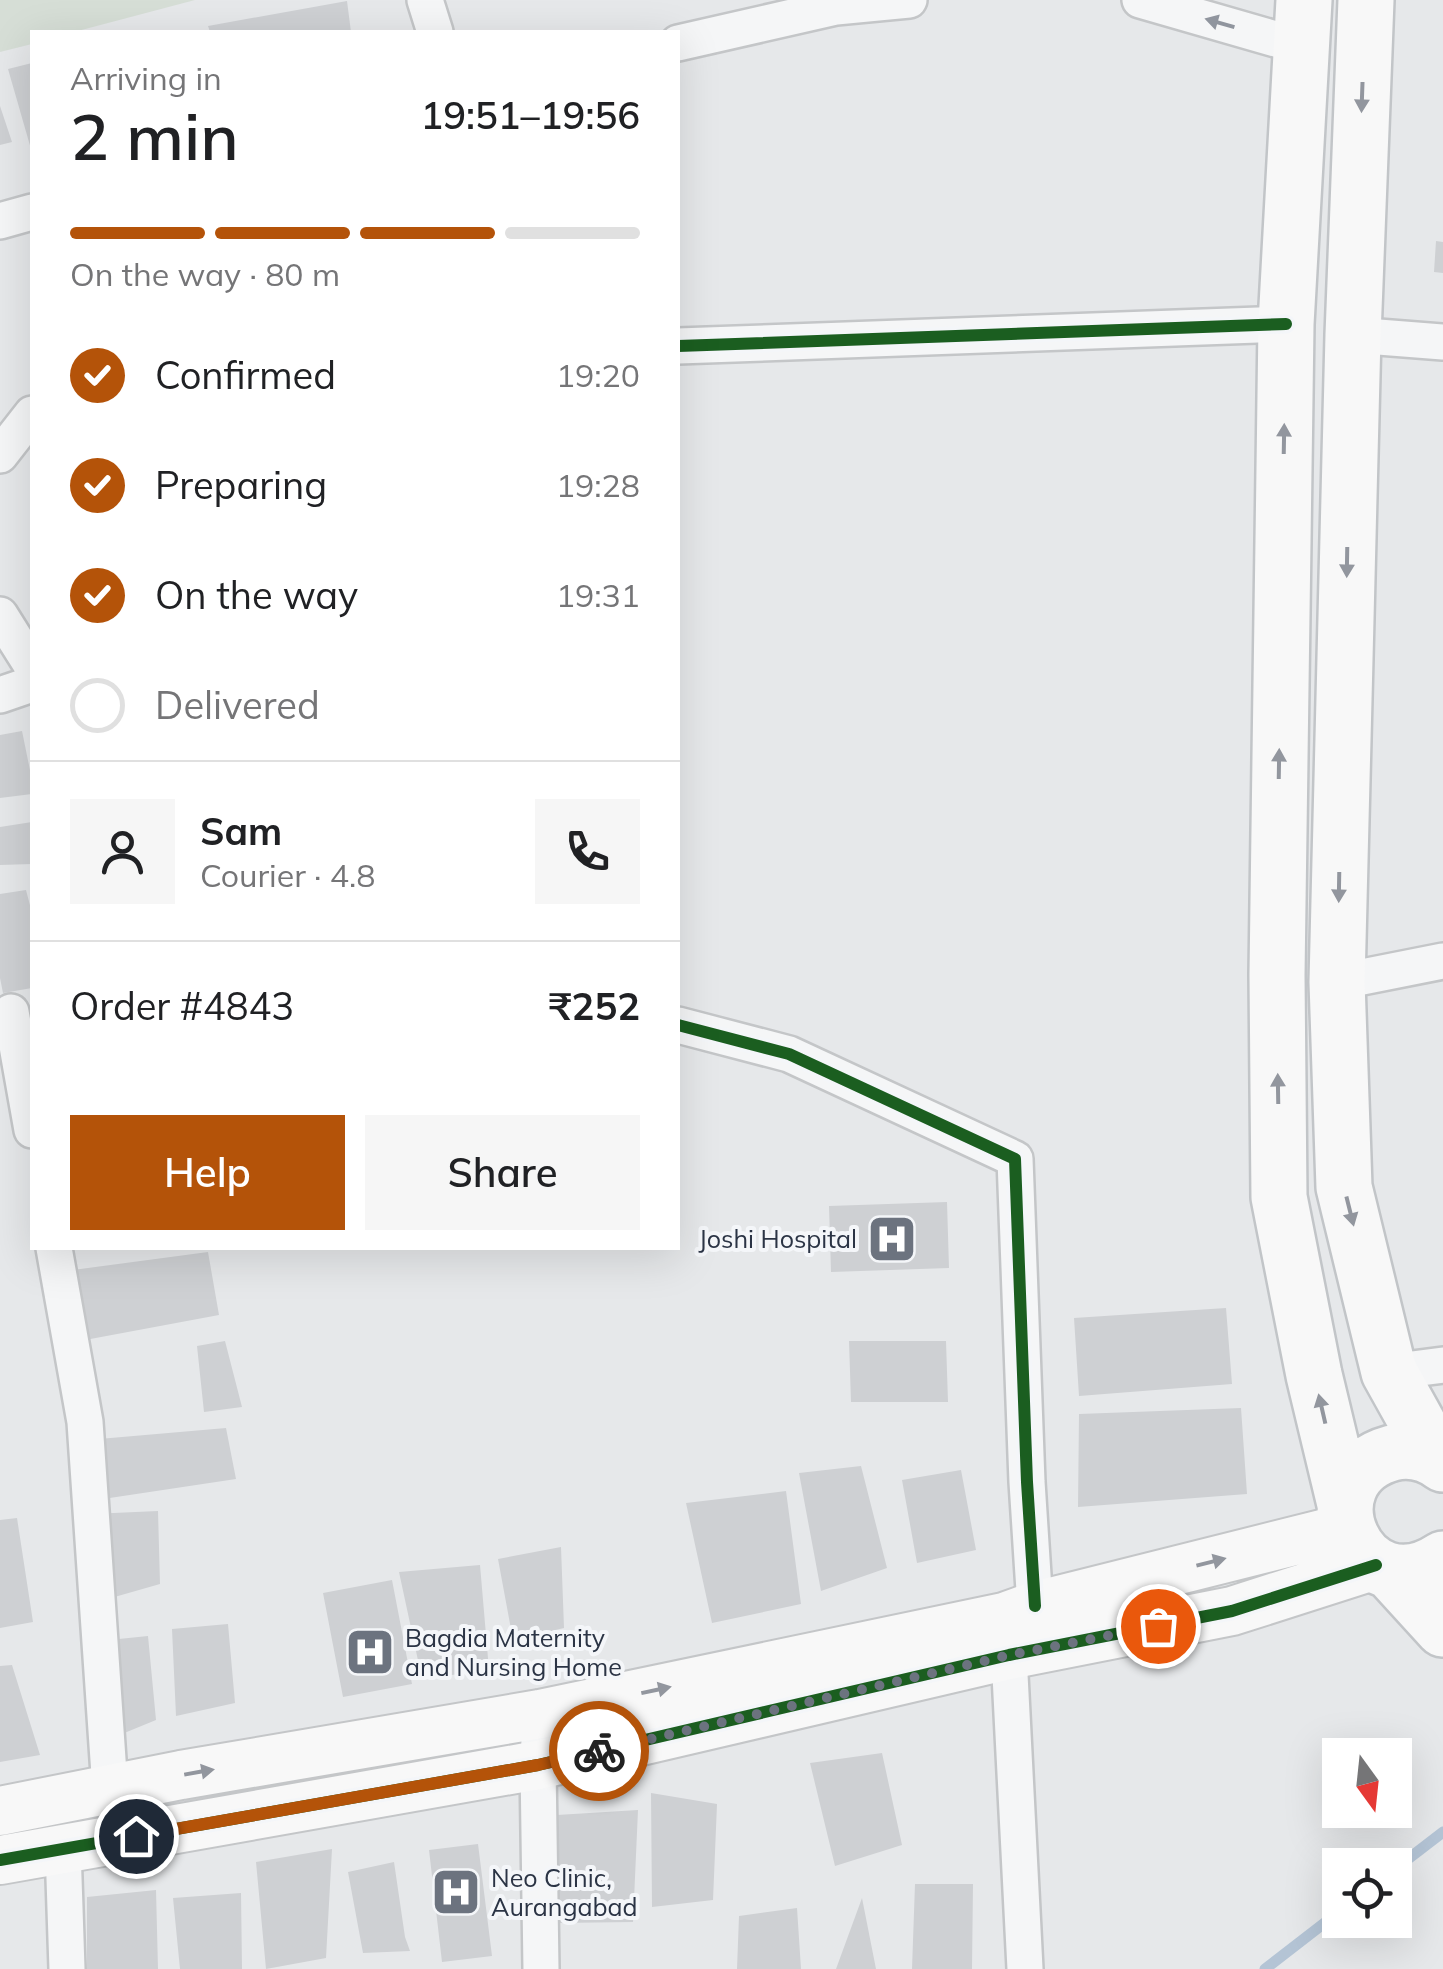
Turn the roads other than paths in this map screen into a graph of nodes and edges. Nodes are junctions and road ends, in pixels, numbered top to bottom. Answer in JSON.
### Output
{"nodes":[{"id":1,"x":425,"y":0,"type":"edge"},
{"id":2,"x":909,"y":0,"type":"edge"},
{"id":3,"x":1140,"y":0,"type":"edge"},
{"id":4,"x":1366,"y":0,"type":"edge"},
{"id":5,"x":835,"y":4,"type":"edge"},
{"id":6,"x":1302,"y":23,"type":"edge"},
{"id":7,"x":434,"y":30,"type":"edge"},
{"id":8,"x":680,"y":43,"type":"edge"},
{"id":9,"x":30,"y":213,"type":"edge"},
{"id":10,"x":0,"y":222,"type":"edge"},
{"id":11,"x":1286,"y":324,"type":"junction"},
{"id":12,"x":1353,"y":336,"type":"junction"},
{"id":13,"x":1443,"y":342,"type":"edge"},
{"id":14,"x":680,"y":346,"type":"edge"},
{"id":15,"x":30,"y":416,"type":"edge"},
{"id":16,"x":0,"y":454,"type":"edge"},
{"id":17,"x":0,"y":615,"type":"edge"},
{"id":18,"x":30,"y":663,"type":"edge"},
{"id":19,"x":30,"y":685,"type":"edge"},
{"id":20,"x":0,"y":695,"type":"edge"},
{"id":21,"x":1443,"y":961,"type":"edge"},
{"id":22,"x":1337,"y":982,"type":"junction"},
{"id":23,"x":14,"y":1011,"type":"edge"},
{"id":24,"x":680,"y":1025,"type":"edge"},
{"id":25,"x":30,"y":1117,"type":"edge"},
{"id":26,"x":54,"y":1250,"type":"edge"},
{"id":27,"x":1443,"y":1365,"type":"edge"},
{"id":28,"x":1389,"y":1372,"type":"junction"},
{"id":29,"x":1441,"y":1462,"type":"edge"},
{"id":30,"x":1364,"y":1542,"type":"junction"},
{"id":31,"x":1443,"y":1560,"type":"edge"},
{"id":32,"x":1016,"y":1626,"type":"junction"},
{"id":33,"x":1443,"y":1630,"type":"edge"},
{"id":34,"x":540,"y":1714,"type":"junction"},
{"id":35,"x":538,"y":1765,"type":"junction"},
{"id":36,"x":110,"y":1789,"type":"junction"},
{"id":37,"x":0,"y":1811,"type":"edge"},
{"id":38,"x":63,"y":1848,"type":"junction"},
{"id":39,"x":0,"y":1860,"type":"edge"},
{"id":40,"x":67,"y":1969,"type":"edge"},
{"id":41,"x":542,"y":1969,"type":"edge"},
{"id":42,"x":1024,"y":1969,"type":"edge"}],
"edges":[{"from":1,"to":7,"type":"street"},
{"from":2,"to":5,"type":"street"},
{"from":6,"to":3,"type":"street","one_way":true},
{"from":4,"to":12,"type":"main road","one_way":true},
{"from":5,"to":8,"type":"street"},
{"from":6,"to":11,"type":"main road"},
{"from":9,"to":10,"type":"street"},
{"from":11,"to":14,"type":"street"},
{"from":30,"to":11,"type":"main road","one_way":true},
{"from":12,"to":13,"type":"street"},
{"from":12,"to":22,"type":"main road","one_way":true},
{"from":15,"to":16,"type":"street"},
{"from":17,"to":18,"type":"street"},
{"from":19,"to":20,"type":"street"},
{"from":21,"to":22,"type":"street"},
{"from":22,"to":28,"type":"main road","one_way":true},
{"from":23,"to":25,"type":"street"},
{"from":24,"to":32,"type":"street"},
{"from":26,"to":36,"type":"street"},
{"from":27,"to":28,"type":"street"},
{"from":28,"to":29,"type":"main road"},
{"from":29,"to":30,"type":"main road"},
{"from":30,"to":31,"type":"main road"},
{"from":30,"to":32,"type":"street"},
{"from":30,"to":33,"type":"main road"},
{"from":34,"to":32,"type":"street","one_way":true},
{"from":32,"to":35,"type":"street"},
{"from":32,"to":42,"type":"street"},
{"from":34,"to":35,"type":"street"},
{"from":36,"to":34,"type":"street","one_way":true},
{"from":35,"to":38,"type":"street"},
{"from":35,"to":41,"type":"street"},
{"from":36,"to":37,"type":"street"},
{"from":38,"to":39,"type":"street"},
{"from":38,"to":40,"type":"street"}]}
